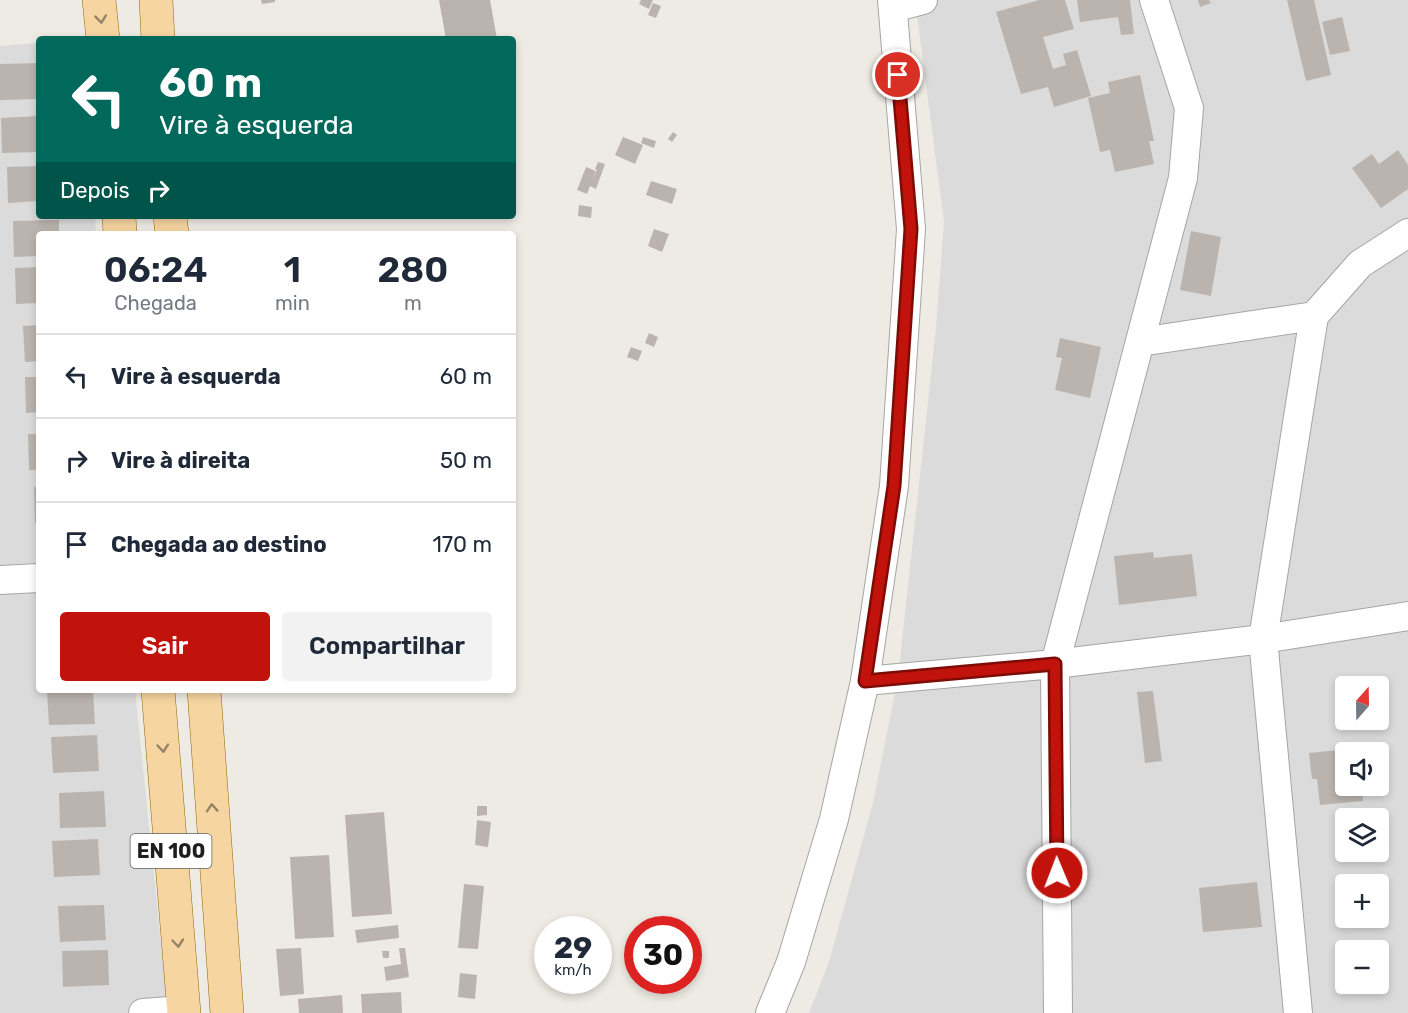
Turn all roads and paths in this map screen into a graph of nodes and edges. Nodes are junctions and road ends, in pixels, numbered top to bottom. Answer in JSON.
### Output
{"nodes":[{"id":1,"x":99,"y":0,"type":"edge"},
{"id":2,"x":156,"y":0,"type":"edge"},
{"id":3,"x":923,"y":0,"type":"edge"},
{"id":4,"x":1154,"y":0,"type":"edge"},
{"id":5,"x":893,"y":4,"type":"edge"},
{"id":6,"x":103,"y":36,"type":"edge"},
{"id":7,"x":158,"y":36,"type":"edge"},
{"id":8,"x":1408,"y":233,"type":"edge"},
{"id":9,"x":1314,"y":316,"type":"junction"},
{"id":10,"x":1140,"y":342,"type":"junction"},
{"id":11,"x":36,"y":578,"type":"edge"},
{"id":12,"x":0,"y":580,"type":"edge"},
{"id":13,"x":1408,"y":616,"type":"edge"},
{"id":14,"x":1263,"y":639,"type":"junction"},
{"id":15,"x":1055,"y":664,"type":"junction"},
{"id":16,"x":865,"y":681,"type":"junction"},
{"id":17,"x":158,"y":693,"type":"edge"},
{"id":18,"x":204,"y":693,"type":"edge"},
{"id":19,"x":184,"y":1012,"type":"edge"},
{"id":20,"x":143,"y":1013,"type":"edge"},
{"id":21,"x":227,"y":1013,"type":"edge"},
{"id":22,"x":770,"y":1013,"type":"edge"},
{"id":23,"x":1058,"y":1013,"type":"edge"},
{"id":24,"x":1298,"y":1013,"type":"edge"}],
"edges":[{"from":1,"to":6,"type":"main road","one_way":true},
{"from":2,"to":7,"type":"main road"},
{"from":3,"to":5,"type":"street"},
{"from":4,"to":10,"type":"street"},
{"from":5,"to":16,"type":"street"},
{"from":8,"to":9,"type":"street"},
{"from":9,"to":10,"type":"street"},
{"from":9,"to":14,"type":"street"},
{"from":10,"to":15,"type":"street"},
{"from":11,"to":12,"type":"street"},
{"from":13,"to":14,"type":"street"},
{"from":14,"to":15,"type":"street"},
{"from":14,"to":24,"type":"street"},
{"from":15,"to":16,"type":"street"},
{"from":15,"to":23,"type":"street"},
{"from":16,"to":22,"type":"street"},
{"from":17,"to":19,"type":"main road","number":"EN 100","one_way":true},
{"from":21,"to":18,"type":"main road","number":"EN 100","one_way":true},
{"from":19,"to":20,"type":"street"}]}
